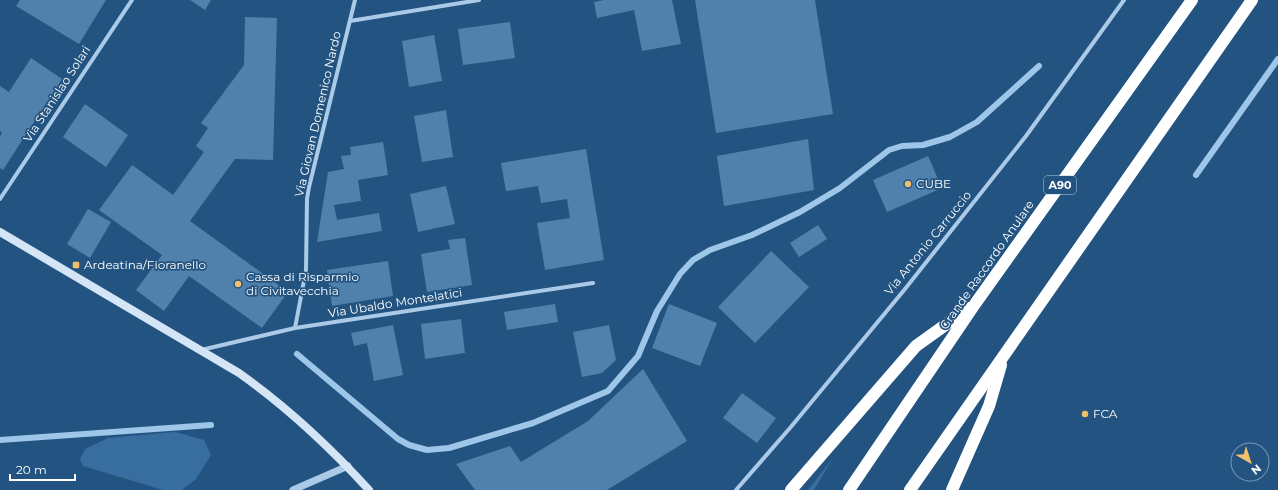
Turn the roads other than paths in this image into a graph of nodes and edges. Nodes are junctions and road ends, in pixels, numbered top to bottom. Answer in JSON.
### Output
{"nodes":[{"id":1,"x":132,"y":0,"type":"edge"},
{"id":2,"x":355,"y":0,"type":"edge"},
{"id":3,"x":479,"y":0,"type":"edge"},
{"id":4,"x":1124,"y":0,"type":"edge"},
{"id":5,"x":1192,"y":0,"type":"edge"},
{"id":6,"x":1252,"y":0,"type":"edge"},
{"id":7,"x":350,"y":21,"type":"junction"},
{"id":8,"x":0,"y":199,"type":"edge"},
{"id":9,"x":0,"y":232,"type":"edge"},
{"id":10,"x":593,"y":283,"type":"dead end"},
{"id":11,"x":975,"y":304,"type":"junction"},
{"id":12,"x":295,"y":328,"type":"junction"},
{"id":13,"x":201,"y":350,"type":"junction"},
{"id":14,"x":1005,"y":354,"type":"junction"},
{"id":15,"x":348,"y":466,"type":"junction"},
{"id":16,"x":293,"y":490,"type":"edge"},
{"id":17,"x":370,"y":490,"type":"edge"},
{"id":18,"x":736,"y":490,"type":"edge"},
{"id":19,"x":791,"y":490,"type":"edge"},
{"id":20,"x":849,"y":490,"type":"edge"},
{"id":21,"x":910,"y":490,"type":"edge"},
{"id":22,"x":952,"y":490,"type":"edge"}],
"edges":[{"from":1,"to":8,"type":"street","name":"Via Stanislao Solari"},
{"from":2,"to":7,"type":"street","name":"Via Giovan Domenico Nardo"},
{"from":3,"to":7,"type":"street"},
{"from":4,"to":18,"type":"street","name":"Via Antonio Carruccio"},
{"from":5,"to":11,"type":"highway","name":"Grande Raccordo Anulare","number":"A90"},
{"from":6,"to":14,"type":"highway"},
{"from":7,"to":12,"type":"street","name":"Via Giovan Domenico Nardo"},
{"from":9,"to":13,"type":"main road"},
{"from":10,"to":12,"type":"street","name":"Via Ubaldo Montelatici"},
{"from":11,"to":19,"type":"highway"},
{"from":11,"to":20,"type":"highway","name":"Grande Raccordo Anulare","number":"A90"},
{"from":12,"to":13,"type":"street","name":"Via Ubaldo Montelatici"},
{"from":13,"to":15,"type":"main road"},
{"from":14,"to":21,"type":"highway"},
{"from":14,"to":22,"type":"highway"},
{"from":15,"to":16,"type":"street"},
{"from":15,"to":17,"type":"main road"}]}
